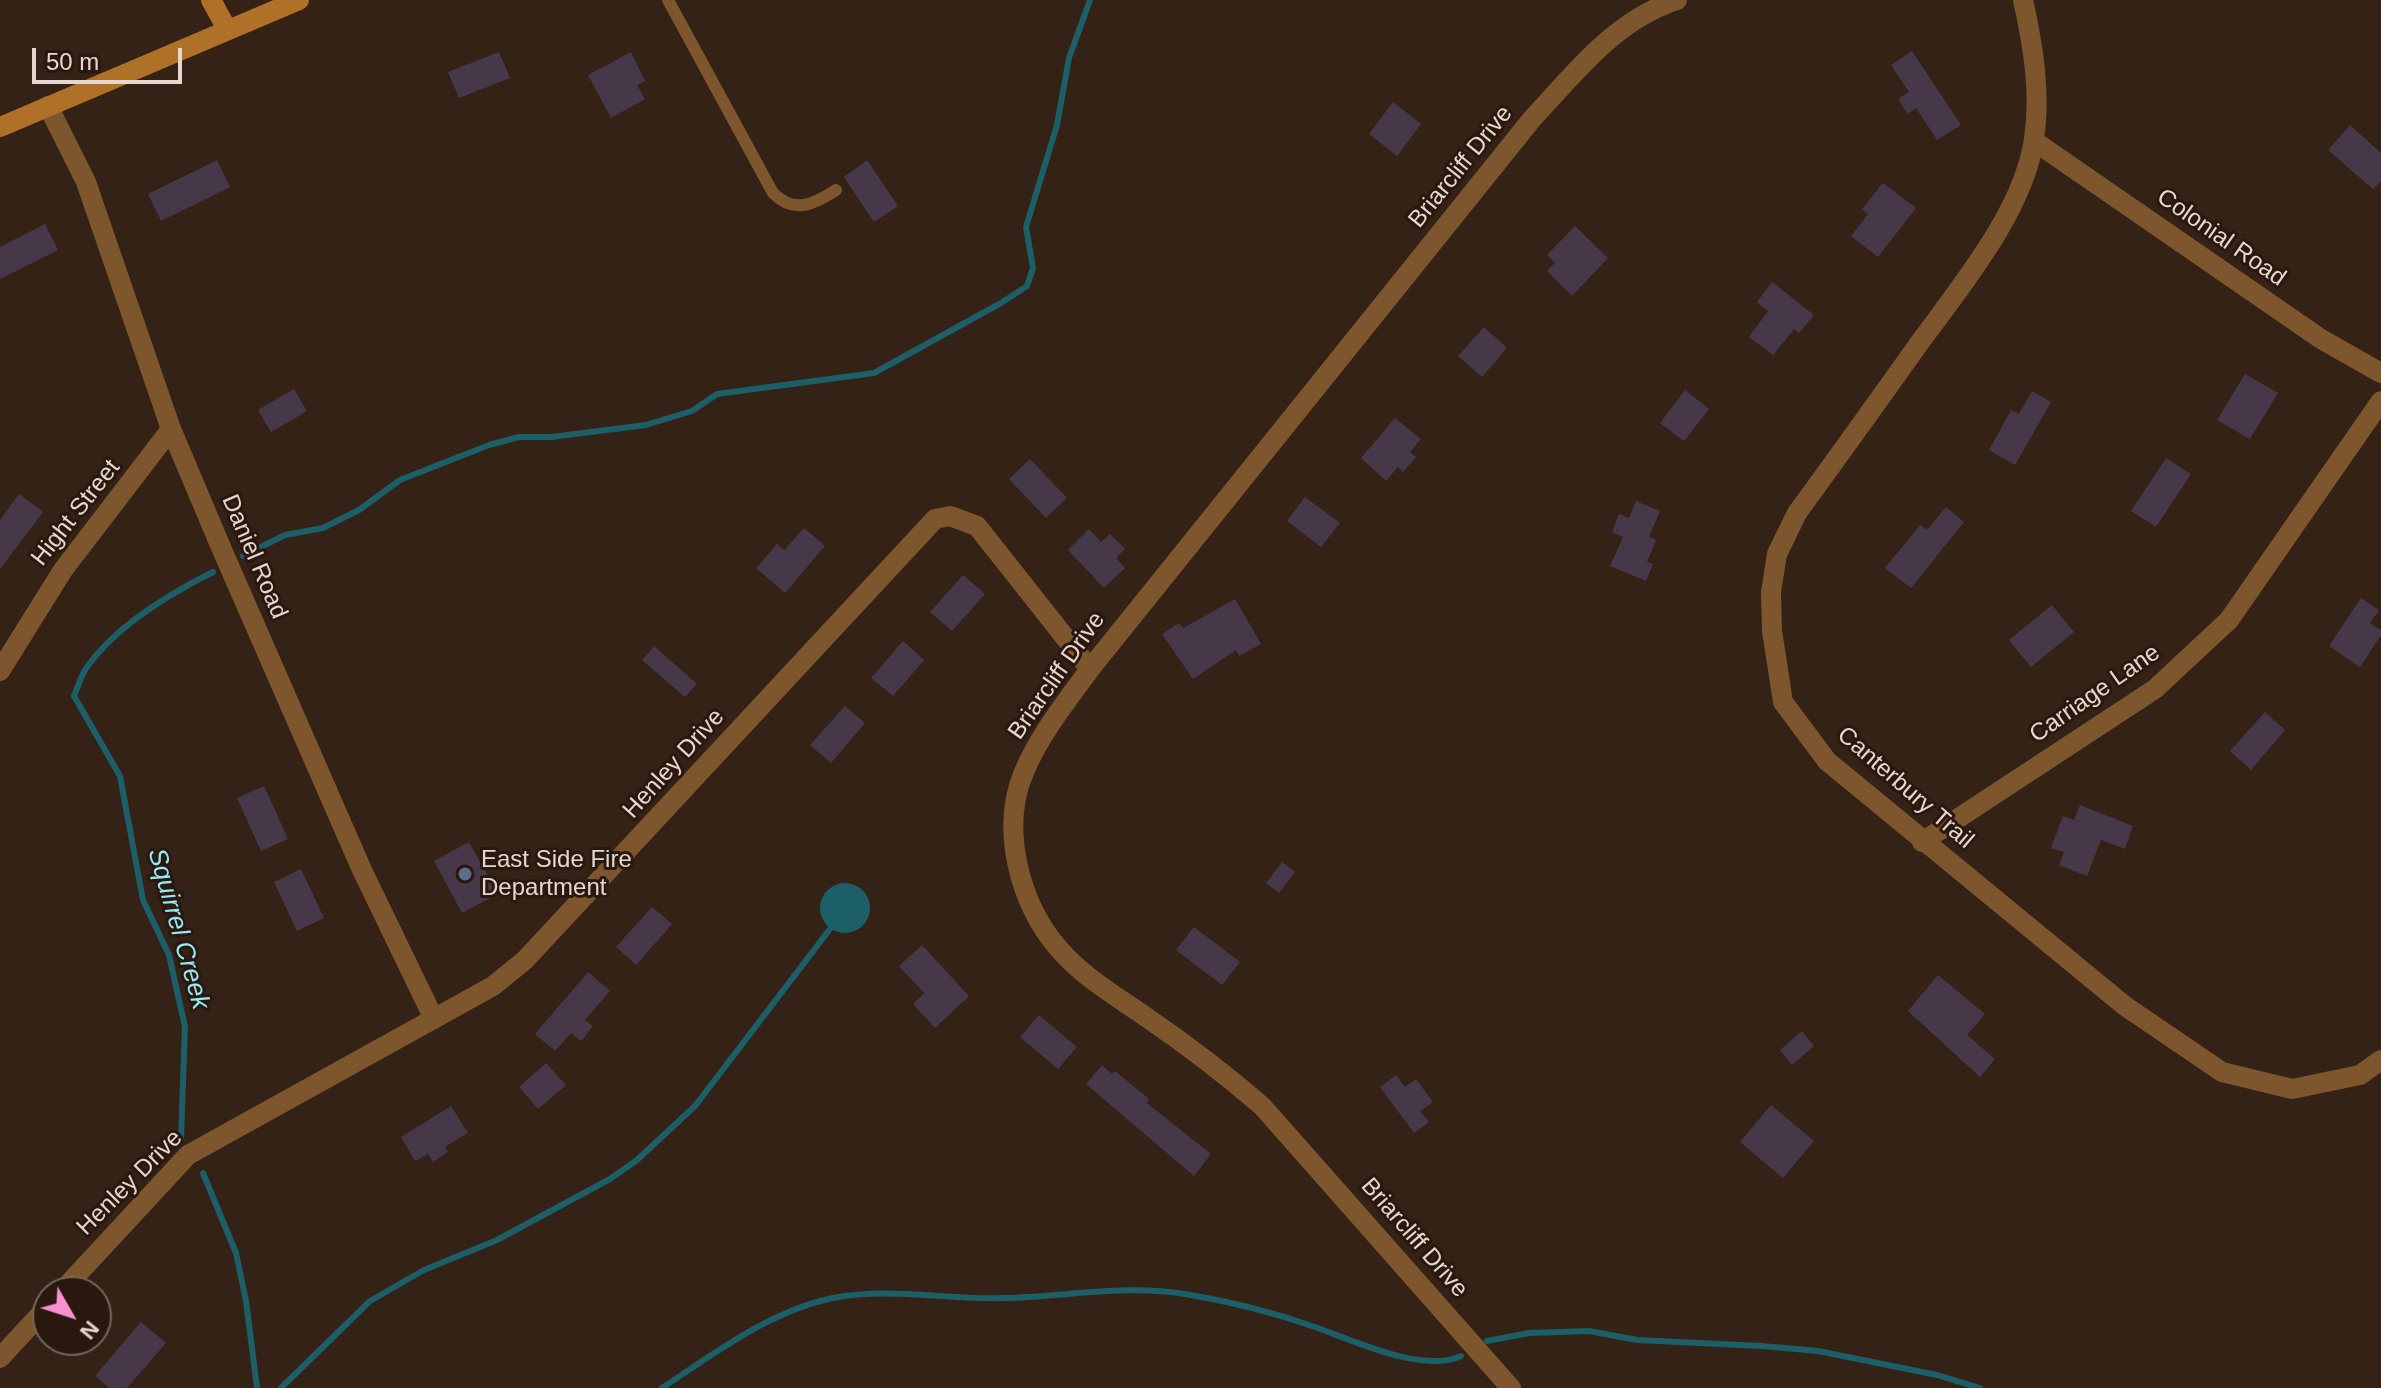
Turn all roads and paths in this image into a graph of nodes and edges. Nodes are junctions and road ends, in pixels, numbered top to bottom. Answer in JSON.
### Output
{"nodes":[{"id":1,"x":211,"y":0,"type":"edge"},
{"id":2,"x":299,"y":0,"type":"edge"},
{"id":3,"x":668,"y":0,"type":"edge"},
{"id":4,"x":1677,"y":0,"type":"edge"},
{"id":5,"x":2023,"y":0,"type":"edge"},
{"id":6,"x":227,"y":29,"type":"junction"},
{"id":7,"x":48,"y":106,"type":"junction"},
{"id":8,"x":0,"y":127,"type":"edge"},
{"id":9,"x":2034,"y":141,"type":"junction"},
{"id":10,"x":836,"y":190,"type":"dead end"},
{"id":11,"x":2381,"y":373,"type":"edge"},
{"id":12,"x":2381,"y":401,"type":"edge"},
{"id":13,"x":171,"y":429,"type":"junction"},
{"id":14,"x":1090,"y":669,"type":"junction"},
{"id":15,"x":0,"y":671,"type":"edge"},
{"id":16,"x":1922,"y":842,"type":"junction"},
{"id":17,"x":434,"y":1019,"type":"junction"},
{"id":18,"x":2381,"y":1060,"type":"edge"},
{"id":19,"x":76,"y":1276,"type":"edge"},
{"id":20,"x":32,"y":1323,"type":"edge"},
{"id":21,"x":0,"y":1358,"type":"edge"},
{"id":22,"x":1511,"y":1388,"type":"edge"}],
"edges":[{"from":1,"to":6,"type":"main road"},
{"from":2,"to":6,"type":"main road"},
{"from":3,"to":10,"type":"lane"},
{"from":4,"to":14,"type":"street","name":"Briarcliff Drive"},
{"from":5,"to":9,"type":"street","name":"Canterbury Trail"},
{"from":6,"to":7,"type":"main road"},
{"from":7,"to":8,"type":"main road"},
{"from":7,"to":13,"type":"street","name":"Daniel Road"},
{"from":9,"to":11,"type":"street","name":"Colonial Road"},
{"from":9,"to":16,"type":"street","name":"Canterbury Trail"},
{"from":12,"to":16,"type":"street","name":"Carriage Lane"},
{"from":13,"to":15,"type":"street","name":"Hight Street"},
{"from":13,"to":17,"type":"street","name":"Daniel Road"},
{"from":14,"to":17,"type":"street","name":"Henley Drive"},
{"from":14,"to":22,"type":"street","name":"Briarcliff Drive"},
{"from":16,"to":18,"type":"street","name":"Canterbury Trail"},
{"from":17,"to":19,"type":"street","name":"Henley Drive"},
{"from":20,"to":21,"type":"street"}]}
